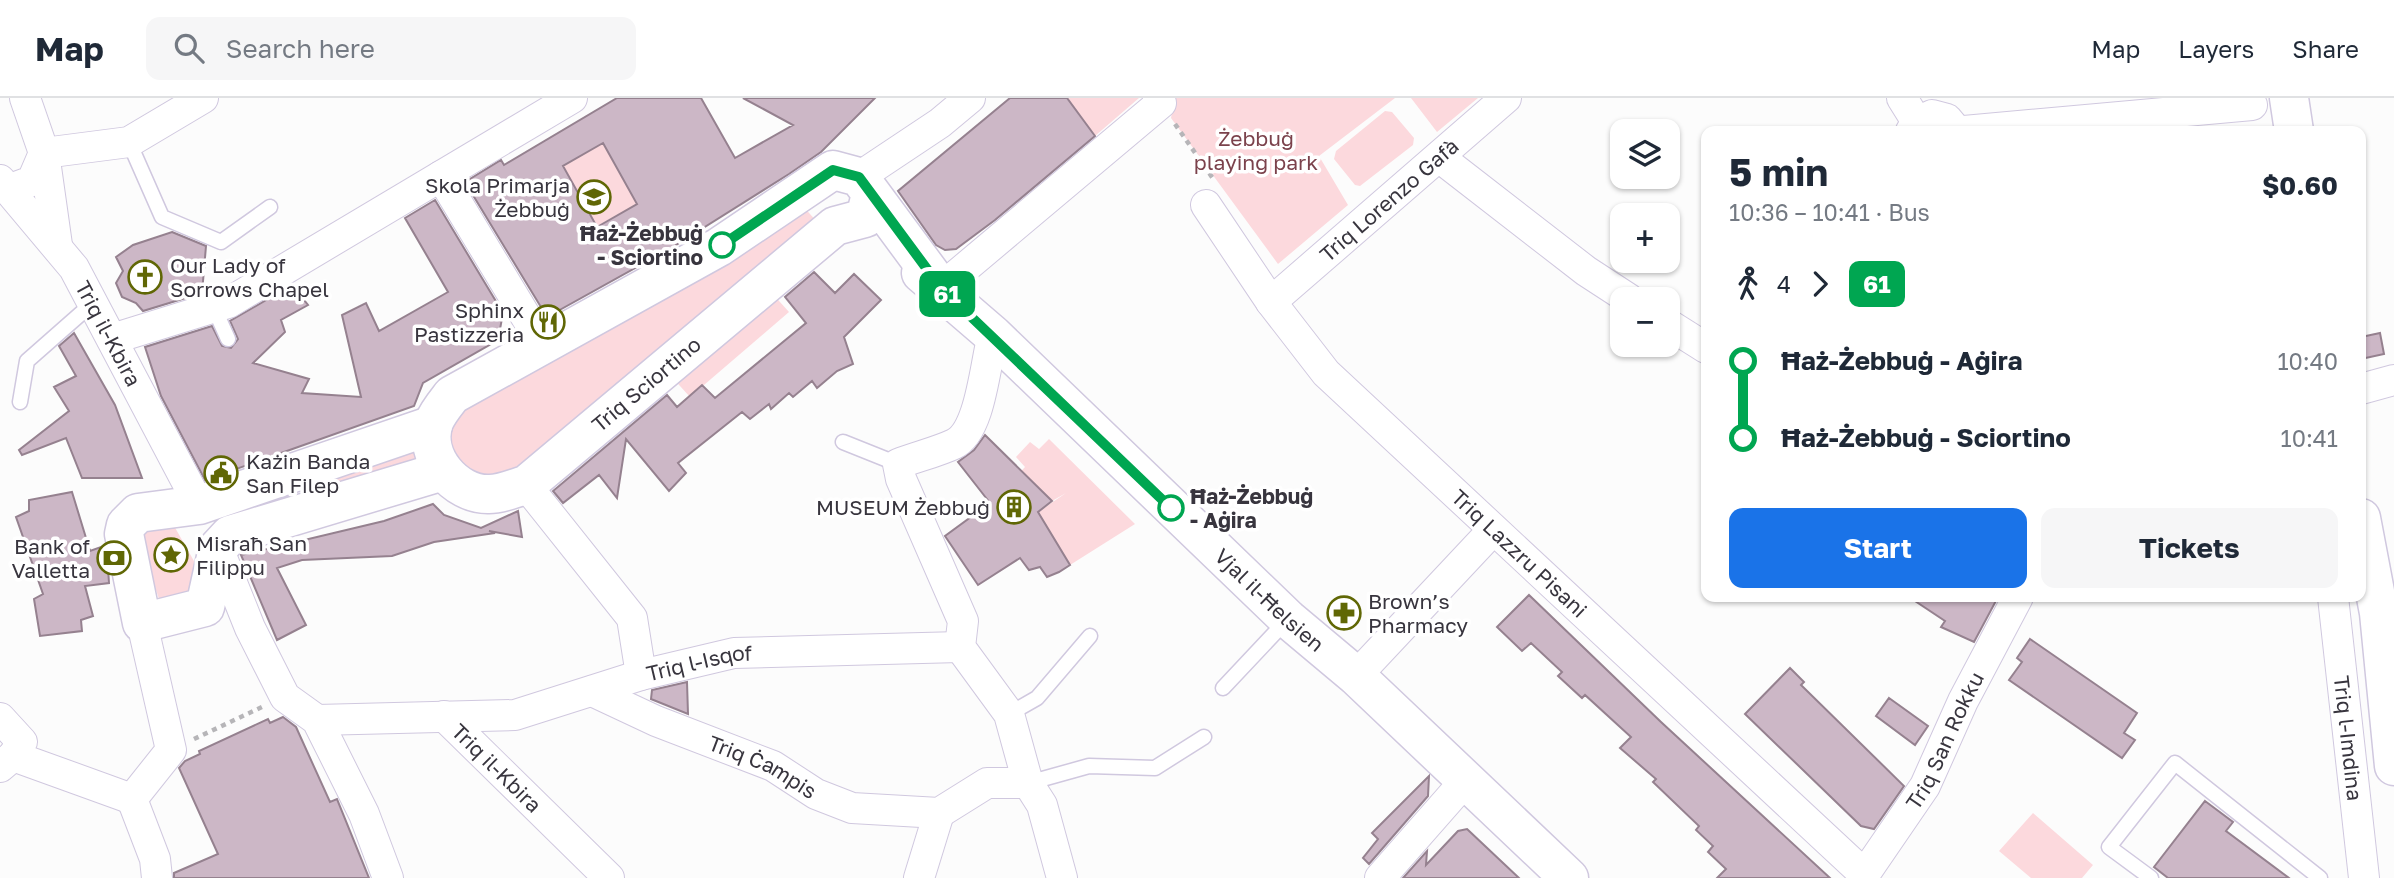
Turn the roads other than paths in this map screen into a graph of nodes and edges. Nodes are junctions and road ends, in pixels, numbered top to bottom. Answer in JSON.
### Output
{"nodes":[{"id":1,"x":25,"y":98,"type":"edge"},
{"id":2,"x":203,"y":98,"type":"edge"},
{"id":3,"x":572,"y":98,"type":"edge"},
{"id":4,"x":970,"y":98,"type":"edge"},
{"id":5,"x":1506,"y":98,"type":"edge"},
{"id":6,"x":2289,"y":98,"type":"edge"},
{"id":7,"x":1162,"y":100,"type":"edge"},
{"id":8,"x":2253,"y":111,"type":"edge"},
{"id":9,"x":1910,"y":117,"type":"edge"},
{"id":10,"x":1952,"y":126,"type":"edge"},
{"id":11,"x":2036,"y":126,"type":"edge"},
{"id":12,"x":2293,"y":126,"type":"edge"},
{"id":13,"x":129,"y":142,"type":"junction"},
{"id":14,"x":44,"y":153,"type":"junction"},
{"id":15,"x":1439,"y":157,"type":"junction"},
{"id":16,"x":441,"y":176,"type":"junction"},
{"id":17,"x":3,"y":192,"type":"edge"},
{"id":18,"x":854,"y":205,"type":"junction"},
{"id":19,"x":270,"y":207,"type":"dead end"},
{"id":20,"x":1209,"y":208,"type":"road end"},
{"id":21,"x":57,"y":245,"type":"junction"},
{"id":22,"x":1611,"y":287,"type":"edge"},
{"id":23,"x":941,"y":288,"type":"junction"},
{"id":24,"x":93,"y":302,"type":"junction"},
{"id":25,"x":1271,"y":302,"type":"junction"},
{"id":26,"x":214,"y":308,"type":"junction"},
{"id":27,"x":1680,"y":332,"type":"edge"},
{"id":28,"x":993,"y":335,"type":"junction"},
{"id":29,"x":111,"y":339,"type":"junction"},
{"id":30,"x":228,"y":339,"type":"dead end"},
{"id":31,"x":543,"y":345,"type":"junction"},
{"id":32,"x":1701,"y":345,"type":"edge"},
{"id":33,"x":2394,"y":380,"type":"edge"},
{"id":34,"x":2366,"y":388,"type":"edge"},
{"id":35,"x":20,"y":402,"type":"dead end"},
{"id":36,"x":433,"y":425,"type":"junction"},
{"id":37,"x":844,"y":442,"type":"dead end"},
{"id":38,"x":170,"y":454,"type":"junction"},
{"id":39,"x":898,"y":464,"type":"junction"},
{"id":40,"x":443,"y":471,"type":"junction"},
{"id":41,"x":526,"y":485,"type":"junction"},
{"id":42,"x":199,"y":505,"type":"junction"},
{"id":43,"x":151,"y":510,"type":"junction"},
{"id":44,"x":1493,"y":530,"type":"junction"},
{"id":45,"x":2366,"y":544,"type":"edge"},
{"id":46,"x":218,"y":548,"type":"junction"},
{"id":47,"x":2015,"y":602,"type":"edge"},
{"id":48,"x":2334,"y":602,"type":"edge"},
{"id":49,"x":205,"y":607,"type":"junction"},
{"id":50,"x":1288,"y":619,"type":"junction"},
{"id":51,"x":142,"y":623,"type":"junction"},
{"id":52,"x":250,"y":628,"type":"junction"},
{"id":53,"x":1090,"y":636,"type":"dead end"},
{"id":54,"x":960,"y":647,"type":"junction"},
{"id":55,"x":641,"y":675,"type":"junction"},
{"id":56,"x":1356,"y":676,"type":"junction"},
{"id":57,"x":1223,"y":688,"type":"dead end"},
{"id":58,"x":592,"y":691,"type":"junction"},
{"id":59,"x":1009,"y":714,"type":"junction"},
{"id":60,"x":444,"y":716,"type":"junction"},
{"id":61,"x":0,"y":718,"type":"edge"},
{"id":62,"x":317,"y":720,"type":"junction"},
{"id":63,"x":1204,"y":737,"type":"dead end"},
{"id":64,"x":6,"y":762,"type":"edge"},
{"id":65,"x":2394,"y":766,"type":"edge"},
{"id":66,"x":1465,"y":780,"type":"junction"},
{"id":67,"x":1028,"y":783,"type":"junction"},
{"id":68,"x":132,"y":799,"type":"junction"},
{"id":69,"x":939,"y":813,"type":"junction"},
{"id":70,"x":1863,"y":876,"type":"edge"},
{"id":71,"x":157,"y":878,"type":"edge"},
{"id":72,"x":388,"y":878,"type":"edge"},
{"id":73,"x":609,"y":878,"type":"edge"},
{"id":74,"x":919,"y":878,"type":"edge"},
{"id":75,"x":1062,"y":878,"type":"edge"},
{"id":76,"x":1380,"y":878,"type":"edge"},
{"id":77,"x":1569,"y":878,"type":"edge"},
{"id":78,"x":2151,"y":878,"type":"edge"},
{"id":79,"x":2320,"y":878,"type":"edge"},
{"id":80,"x":2364,"y":878,"type":"edge"}],
"edges":[{"from":1,"to":14,"type":"street","name":"Triq il-Kbira"},
{"from":2,"to":13,"type":"street"},
{"from":3,"to":16,"type":"street"},
{"from":4,"to":18,"type":"street","name":"Triq Sciortino"},
{"from":5,"to":15,"type":"street","name":"Triq Lorenzo Gafà"},
{"from":6,"to":12,"type":"main road"},
{"from":7,"to":23,"type":"street"},
{"from":8,"to":11,"type":"street"},
{"from":9,"to":10,"type":"street"},
{"from":13,"to":14,"type":"street"},
{"from":13,"to":19,"type":"lane"},
{"from":14,"to":17,"type":"street"},
{"from":14,"to":21,"type":"street","name":"Triq il-Kbira"},
{"from":15,"to":22,"type":"street"},
{"from":15,"to":25,"type":"street","name":"Triq Lorenzo Gafà"},
{"from":16,"to":26,"type":"street"},
{"from":16,"to":31,"type":"street"},
{"from":17,"to":21,"type":"street"},
{"from":18,"to":23,"type":"main road","name":"Vjal il-Ħelsien"},
{"from":18,"to":31,"type":"main road"},
{"from":18,"to":41,"type":"main road","name":"Triq Sciortino"},
{"from":20,"to":25,"type":"street","name":"Triq Lazzru Pisani"},
{"from":21,"to":24,"type":"street","name":"Triq il-Kbira"},
{"from":23,"to":28,"type":"main road","name":"Vjal il-Ħelsien"},
{"from":24,"to":29,"type":"street","name":"Triq il-Kbira"},
{"from":24,"to":35,"type":"lane"},
{"from":25,"to":44,"type":"street","name":"Triq Lazzru Pisani"},
{"from":26,"to":29,"type":"street"},
{"from":26,"to":30,"type":"lane"},
{"from":27,"to":32,"type":"street"},
{"from":28,"to":39,"type":"street"},
{"from":28,"to":50,"type":"main road","name":"Vjal il-Ħelsien"},
{"from":29,"to":38,"type":"street","name":"Triq il-Kbira"},
{"from":31,"to":36,"type":"main road"},
{"from":33,"to":34,"type":"street"},
{"from":36,"to":40,"type":"main road"},
{"from":36,"to":42,"type":"main road"},
{"from":37,"to":39,"type":"lane"},
{"from":38,"to":42,"type":"street","name":"Triq il-Kbira"},
{"from":38,"to":43,"type":"street"},
{"from":39,"to":54,"type":"street"},
{"from":40,"to":41,"type":"main road","name":"Triq Sciortino"},
{"from":40,"to":46,"type":"main road"},
{"from":41,"to":55,"type":"street"},
{"from":42,"to":43,"type":"main road"},
{"from":43,"to":51,"type":"main road"},
{"from":44,"to":56,"type":"street"},
{"from":44,"to":70,"type":"street","name":"Triq Lazzru Pisani"},
{"from":45,"to":65,"type":"main road","name":"Triq l-Imdina"},
{"from":46,"to":49,"type":"main road"},
{"from":46,"to":52,"type":"street"},
{"from":47,"to":70,"type":"street","name":"Triq San Rokku"},
{"from":48,"to":80,"type":"street","name":"Triq l-Imdina"},
{"from":49,"to":51,"type":"main road"},
{"from":49,"to":52,"type":"street"},
{"from":50,"to":56,"type":"main road","name":"Vjal il-Ħelsien"},
{"from":50,"to":57,"type":"lane"},
{"from":51,"to":68,"type":"street"},
{"from":52,"to":62,"type":"street"},
{"from":53,"to":59,"type":"lane"},
{"from":54,"to":55,"type":"street","name":"Triq l-Isqof"},
{"from":54,"to":59,"type":"street"},
{"from":55,"to":58,"type":"street","name":"Triq l-Isqof"},
{"from":56,"to":66,"type":"main road","name":"Vjal il-Ħelsien"},
{"from":58,"to":60,"type":"street","name":"Triq l-Isqof"},
{"from":58,"to":69,"type":"street","name":"Triq Ċampis"},
{"from":59,"to":67,"type":"street"},
{"from":60,"to":62,"type":"street","name":"Triq il-Kbira"},
{"from":60,"to":73,"type":"street","name":"Triq il-Kbira"},
{"from":61,"to":64,"type":"street"},
{"from":62,"to":72,"type":"street"},
{"from":63,"to":67,"type":"lane"},
{"from":64,"to":68,"type":"street"},
{"from":66,"to":76,"type":"street"},
{"from":66,"to":77,"type":"main road","name":"Vjal il-Ħelsien"},
{"from":67,"to":69,"type":"street"},
{"from":67,"to":75,"type":"street"},
{"from":68,"to":71,"type":"street"},
{"from":69,"to":74,"type":"street"},
{"from":78,"to":79,"type":"lane"}]}
